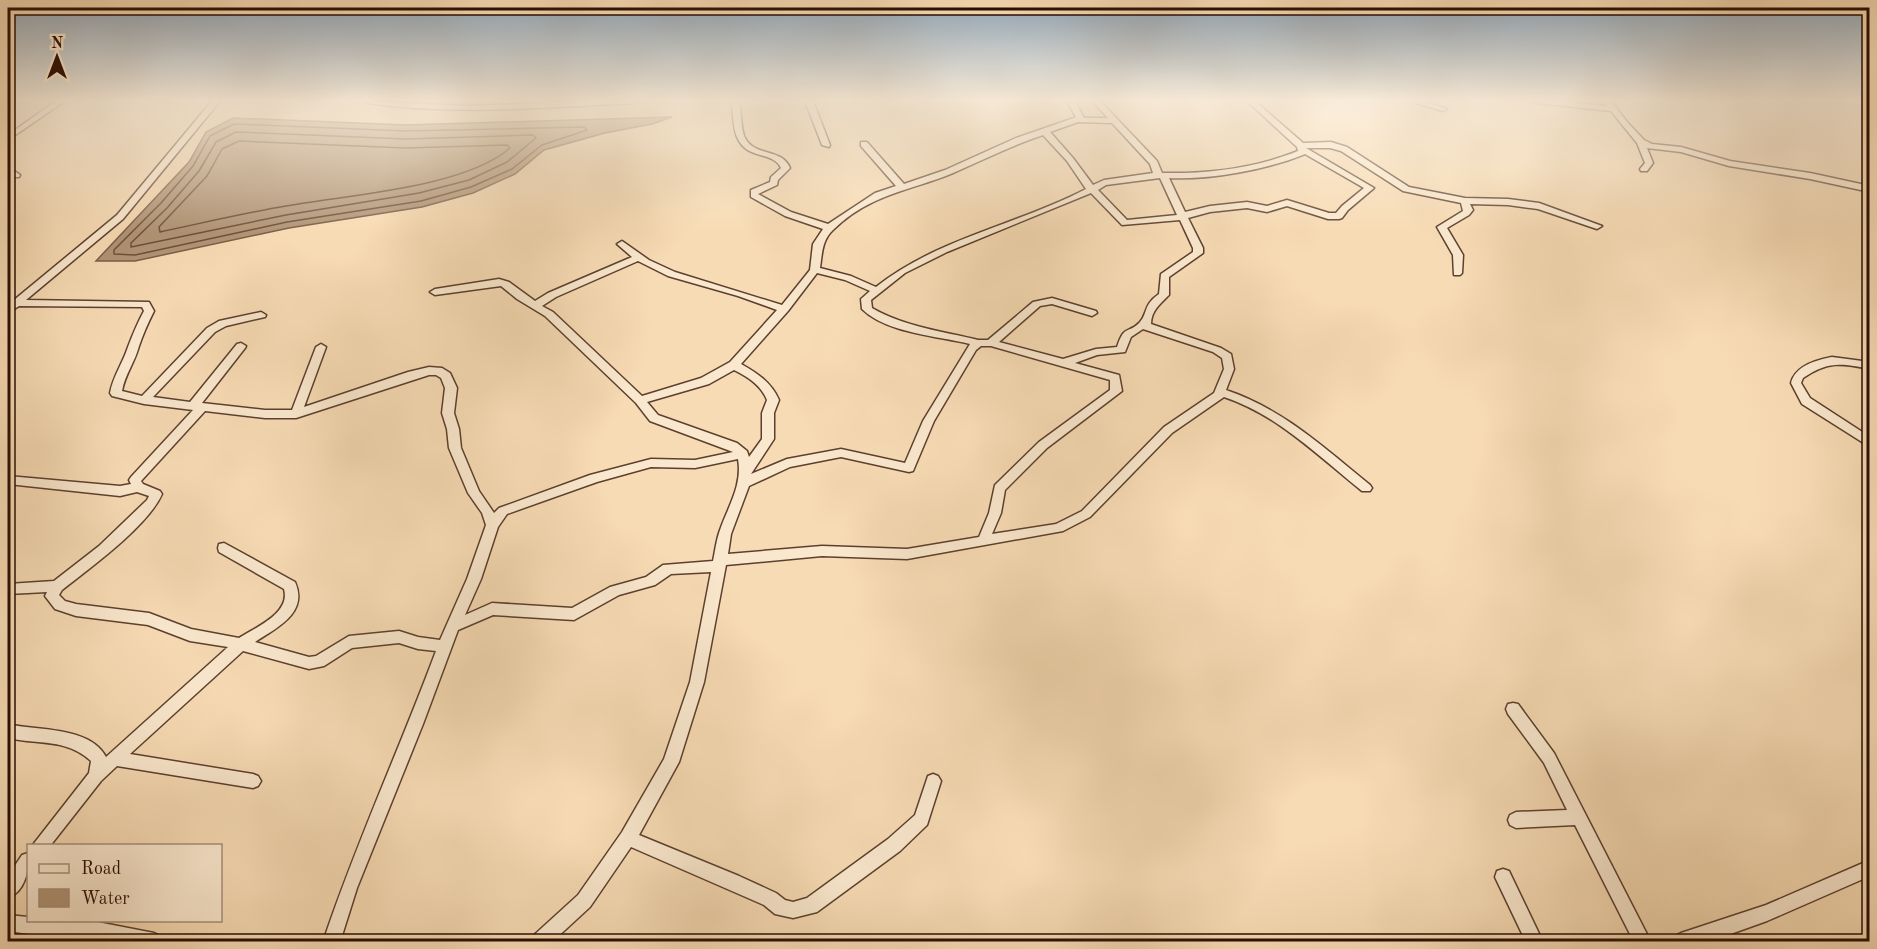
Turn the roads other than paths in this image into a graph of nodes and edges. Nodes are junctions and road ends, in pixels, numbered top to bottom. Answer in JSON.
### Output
{"nodes":[{"id":1,"x":179,"y":145,"type":"edge"},
{"id":2,"x":747,"y":145,"type":"edge"},
{"id":3,"x":865,"y":145,"type":"edge"},
{"id":4,"x":1011,"y":145,"type":"edge"},
{"id":5,"x":1057,"y":145,"type":"edge"},
{"id":6,"x":1138,"y":145,"type":"edge"},
{"id":7,"x":1299,"y":145,"type":"edge"},
{"id":8,"x":1642,"y":145,"type":"edge"},
{"id":9,"x":1655,"y":145,"type":"edge"},
{"id":10,"x":1302,"y":148,"type":"junction"},
{"id":11,"x":1644,"y":170,"type":"dead end"},
{"id":12,"x":1160,"y":175,"type":"junction"},
{"id":13,"x":902,"y":187,"type":"junction"},
{"id":14,"x":1093,"y":189,"type":"junction"},
{"id":15,"x":1869,"y":189,"type":"edge"},
{"id":16,"x":1465,"y":201,"type":"junction"},
{"id":17,"x":1182,"y":217,"type":"junction"},
{"id":18,"x":1597,"y":226,"type":"dead end"},
{"id":19,"x":829,"y":228,"type":"junction"},
{"id":20,"x":622,"y":244,"type":"dead end"},
{"id":21,"x":637,"y":258,"type":"junction"},
{"id":22,"x":815,"y":270,"type":"junction"},
{"id":23,"x":1457,"y":273,"type":"dead end"},
{"id":24,"x":875,"y":290,"type":"junction"},
{"id":25,"x":435,"y":292,"type":"dead end"},
{"id":26,"x":536,"y":305,"type":"junction"},
{"id":27,"x":12,"y":306,"type":"edge"},
{"id":28,"x":784,"y":309,"type":"junction"},
{"id":29,"x":1092,"y":313,"type":"dead end"},
{"id":30,"x":261,"y":315,"type":"dead end"},
{"id":31,"x":1146,"y":326,"type":"junction"},
{"id":32,"x":978,"y":343,"type":"junction"},
{"id":33,"x":992,"y":343,"type":"junction"},
{"id":34,"x":241,"y":346,"type":"dead end"},
{"id":35,"x":321,"y":347,"type":"dead end"},
{"id":36,"x":1063,"y":363,"type":"junction"},
{"id":37,"x":734,"y":365,"type":"junction"},
{"id":38,"x":1869,"y":366,"type":"edge"},
{"id":39,"x":1219,"y":395,"type":"junction"},
{"id":40,"x":144,"y":400,"type":"junction"},
{"id":41,"x":640,"y":400,"type":"junction"},
{"id":42,"x":197,"y":406,"type":"junction"},
{"id":43,"x":296,"y":414,"type":"junction"},
{"id":44,"x":1869,"y":443,"type":"edge"},
{"id":45,"x":743,"y":454,"type":"junction"},
{"id":46,"x":745,"y":477,"type":"junction"},
{"id":47,"x":8,"y":480,"type":"edge"},
{"id":48,"x":138,"y":487,"type":"junction"},
{"id":49,"x":1366,"y":488,"type":"dead end"},
{"id":50,"x":492,"y":525,"type":"junction"},
{"id":51,"x":983,"y":542,"type":"junction"},
{"id":52,"x":224,"y":548,"type":"dead end"},
{"id":53,"x":720,"y":563,"type":"junction"},
{"id":54,"x":57,"y":586,"type":"junction"},
{"id":55,"x":8,"y":589,"type":"edge"},
{"id":56,"x":453,"y":626,"type":"junction"},
{"id":57,"x":241,"y":644,"type":"junction"},
{"id":58,"x":445,"y":646,"type":"junction"},
{"id":59,"x":1513,"y":709,"type":"dead end"},
{"id":60,"x":8,"y":731,"type":"edge"},
{"id":61,"x":115,"y":759,"type":"junction"},
{"id":62,"x":96,"y":776,"type":"junction"},
{"id":63,"x":253,"y":781,"type":"dead end"},
{"id":64,"x":933,"y":781,"type":"dead end"},
{"id":65,"x":1579,"y":817,"type":"junction"},
{"id":66,"x":1516,"y":820,"type":"dead end"},
{"id":67,"x":628,"y":838,"type":"junction"},
{"id":68,"x":42,"y":844,"type":"edge"},
{"id":69,"x":27,"y":862,"type":"edge"},
{"id":70,"x":1869,"y":868,"type":"edge"},
{"id":71,"x":1503,"y":877,"type":"dead end"},
{"id":72,"x":8,"y":890,"type":"edge"},
{"id":73,"x":8,"y":923,"type":"edge"},
{"id":74,"x":154,"y":942,"type":"edge"},
{"id":75,"x":331,"y":942,"type":"edge"},
{"id":76,"x":539,"y":942,"type":"edge"},
{"id":77,"x":1535,"y":942,"type":"edge"},
{"id":78,"x":1643,"y":942,"type":"edge"},
{"id":79,"x":1681,"y":942,"type":"edge"}],
"edges":[{"from":1,"to":27,"type":"street"},
{"from":2,"to":19,"type":"street"},
{"from":3,"to":13,"type":"street"},
{"from":4,"to":13,"type":"street"},
{"from":5,"to":14,"type":"street"},
{"from":6,"to":12,"type":"street"},
{"from":7,"to":10,"type":"street"},
{"from":8,"to":11,"type":"street"},
{"from":9,"to":15,"type":"street"},
{"from":10,"to":12,"type":"street"},
{"from":10,"to":16,"type":"street"},
{"from":10,"to":17,"type":"street"},
{"from":12,"to":14,"type":"street"},
{"from":12,"to":17,"type":"street"},
{"from":13,"to":19,"type":"street"},
{"from":14,"to":17,"type":"street"},
{"from":14,"to":24,"type":"street"},
{"from":16,"to":18,"type":"street"},
{"from":16,"to":23,"type":"street"},
{"from":17,"to":31,"type":"street"},
{"from":19,"to":22,"type":"street"},
{"from":20,"to":21,"type":"street"},
{"from":21,"to":26,"type":"street"},
{"from":21,"to":28,"type":"street"},
{"from":22,"to":24,"type":"street"},
{"from":22,"to":28,"type":"street"},
{"from":24,"to":32,"type":"street"},
{"from":25,"to":26,"type":"street"},
{"from":26,"to":41,"type":"street"},
{"from":27,"to":40,"type":"street"},
{"from":28,"to":37,"type":"street"},
{"from":29,"to":33,"type":"street"},
{"from":30,"to":40,"type":"street"},
{"from":31,"to":36,"type":"street"},
{"from":31,"to":39,"type":"street"},
{"from":32,"to":33,"type":"street"},
{"from":32,"to":46,"type":"street"},
{"from":33,"to":36,"type":"street"},
{"from":34,"to":42,"type":"street"},
{"from":35,"to":43,"type":"street"},
{"from":36,"to":51,"type":"street"},
{"from":37,"to":41,"type":"street"},
{"from":37,"to":46,"type":"street"},
{"from":38,"to":44,"type":"street"},
{"from":39,"to":49,"type":"street"},
{"from":39,"to":51,"type":"street"},
{"from":40,"to":42,"type":"street"},
{"from":41,"to":45,"type":"street"},
{"from":42,"to":43,"type":"street"},
{"from":42,"to":48,"type":"street"},
{"from":43,"to":50,"type":"street"},
{"from":45,"to":46,"type":"street"},
{"from":45,"to":50,"type":"street"},
{"from":46,"to":53,"type":"street"},
{"from":47,"to":48,"type":"street"},
{"from":48,"to":54,"type":"street"},
{"from":50,"to":56,"type":"street"},
{"from":51,"to":53,"type":"street"},
{"from":52,"to":57,"type":"street"},
{"from":53,"to":56,"type":"street"},
{"from":53,"to":67,"type":"street"},
{"from":54,"to":55,"type":"street"},
{"from":54,"to":57,"type":"street"},
{"from":56,"to":58,"type":"street"},
{"from":57,"to":58,"type":"street"},
{"from":57,"to":61,"type":"street"},
{"from":58,"to":75,"type":"street"},
{"from":59,"to":65,"type":"street"},
{"from":60,"to":62,"type":"street"},
{"from":61,"to":62,"type":"street"},
{"from":61,"to":63,"type":"street"},
{"from":62,"to":68,"type":"street"},
{"from":64,"to":67,"type":"street"},
{"from":65,"to":66,"type":"street"},
{"from":65,"to":78,"type":"street"},
{"from":67,"to":76,"type":"street"},
{"from":69,"to":72,"type":"street"},
{"from":70,"to":79,"type":"street"},
{"from":71,"to":77,"type":"street"},
{"from":73,"to":74,"type":"street"}]}
